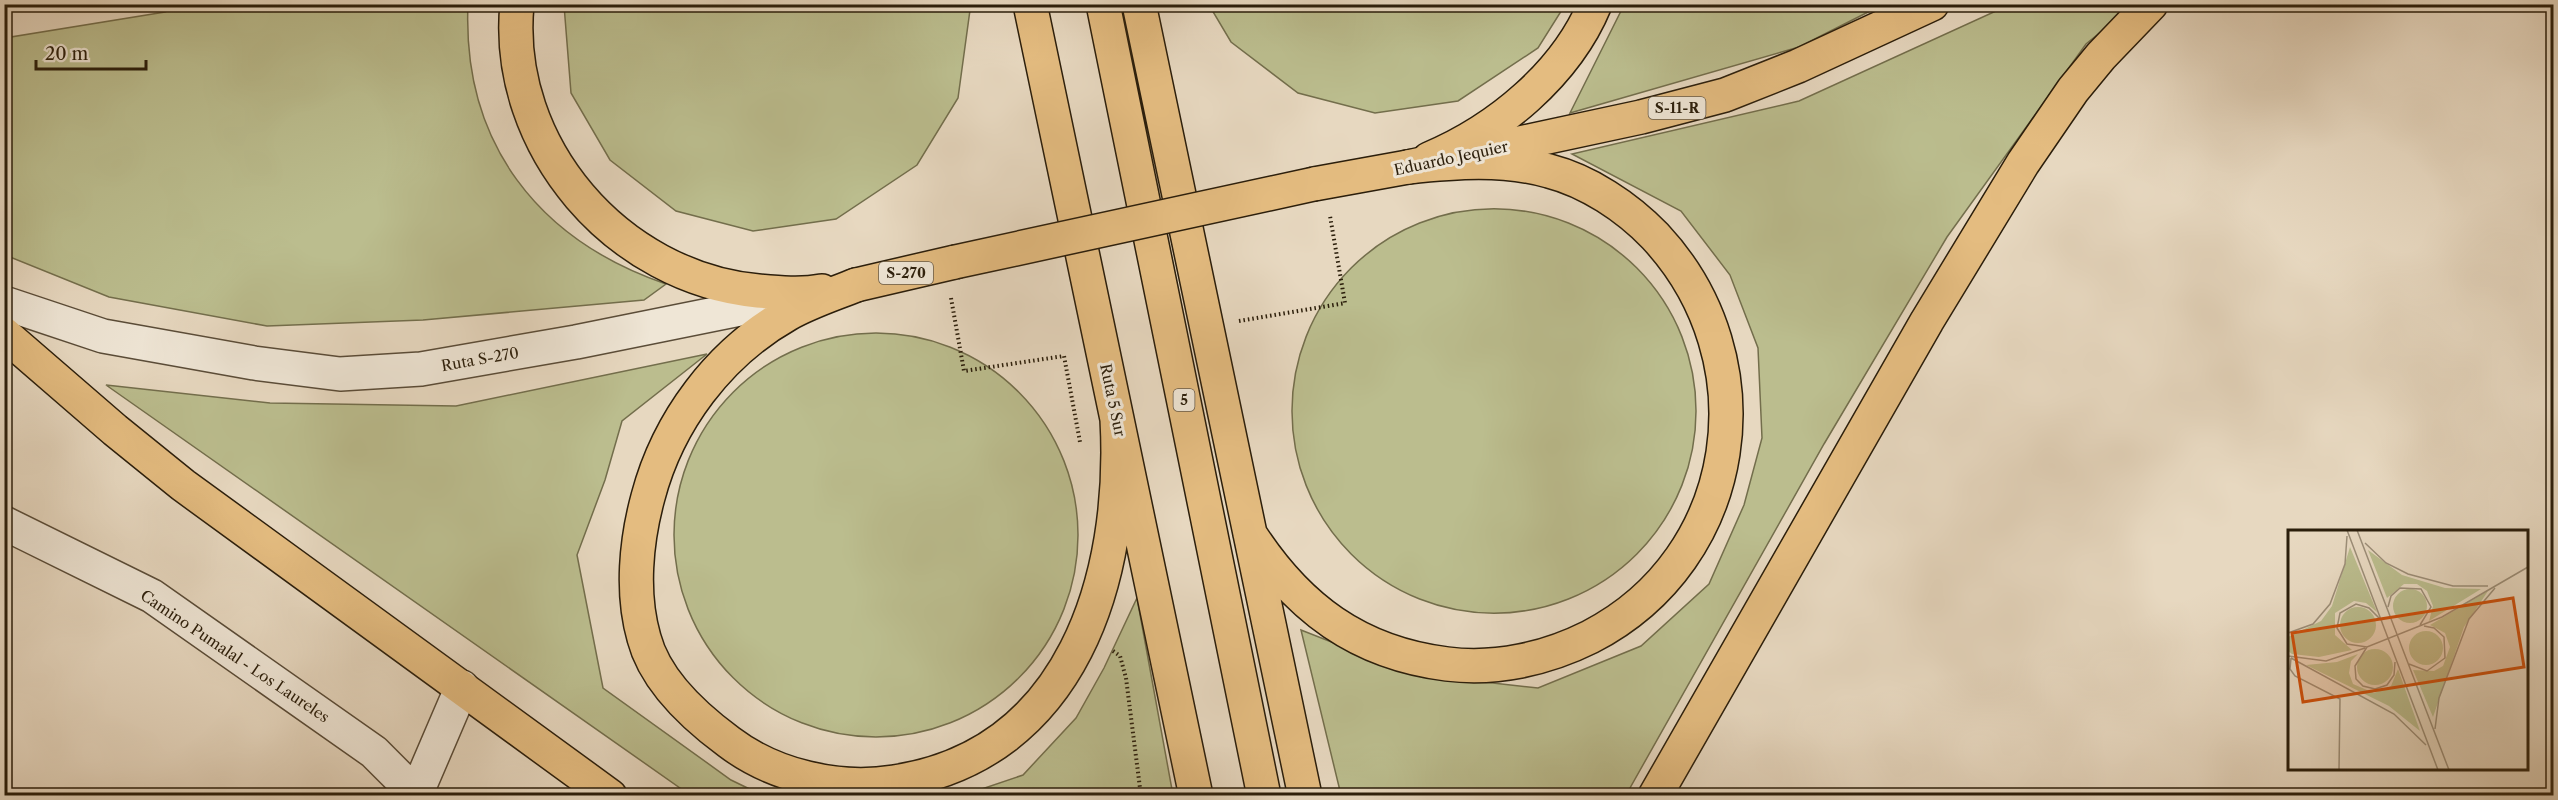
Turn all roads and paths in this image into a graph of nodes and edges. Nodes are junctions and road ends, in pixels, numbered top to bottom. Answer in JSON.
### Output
{"nodes":[{"id":1,"x":517,"y":4,"type":"edge"},
{"id":2,"x":1103,"y":4,"type":"edge"},
{"id":3,"x":1139,"y":4,"type":"edge"},
{"id":4,"x":1595,"y":4,"type":"edge"},
{"id":5,"x":1932,"y":4,"type":"edge"},
{"id":6,"x":2151,"y":4,"type":"edge"},
{"id":7,"x":1029,"y":12,"type":"edge"},
{"id":8,"x":1408,"y":167,"type":"junction"},
{"id":9,"x":1332,"y":224,"type":"dead end"},
{"id":10,"x":955,"y":262,"type":"joint"},
{"id":11,"x":856,"y":285,"type":"junction"},
{"id":12,"x":4,"y":303,"type":"edge"},
{"id":13,"x":952,"y":305,"type":"dead end"},
{"id":14,"x":1206,"y":327,"type":"junction"},
{"id":15,"x":4,"y":334,"type":"edge"},
{"id":16,"x":964,"y":371,"type":"dead end"},
{"id":17,"x":1117,"y":419,"type":"junction"},
{"id":18,"x":4,"y":523,"type":"edge"},
{"id":19,"x":1250,"y":534,"type":"junction"},
{"id":20,"x":462,"y":687,"type":"junction"},
{"id":21,"x":417,"y":794,"type":"edge"},
{"id":22,"x":610,"y":795,"type":"edge"},
{"id":23,"x":1196,"y":795,"type":"edge"},
{"id":24,"x":1264,"y":795,"type":"edge"},
{"id":25,"x":1305,"y":795,"type":"edge"},
{"id":26,"x":1655,"y":795,"type":"edge"}],
"edges":[{"from":1,"to":11,"type":"highway"},
{"from":2,"to":24,"type":"highway","number":"5"},
{"from":3,"to":14,"type":"highway"},
{"from":4,"to":8,"type":"highway"},
{"from":5,"to":8,"type":"highway","name":"Eduardo Jequier","number":"S-11-R"},
{"from":6,"to":26,"type":"highway"},
{"from":7,"to":17,"type":"highway","name":"Ruta 5 Sur"},
{"from":8,"to":10,"type":"highway","name":"Eduardo Jequier","number":"S-11-R","bridge":true},
{"from":8,"to":19,"type":"highway"},
{"from":9,"to":14,"type":"path"},
{"from":10,"to":11,"type":"highway","name":"Ruta S-270","number":"S-270"},
{"from":11,"to":12,"type":"street","name":"Ruta S-270","number":"S-270"},
{"from":11,"to":17,"type":"highway"},
{"from":13,"to":16,"type":"path"},
{"from":14,"to":19,"type":"highway"},
{"from":15,"to":20,"type":"highway"},
{"from":17,"to":23,"type":"highway","name":"Ruta 5 Sur"},
{"from":18,"to":21,"type":"street","name":"Camino Pumalal - Los Laureles"},
{"from":19,"to":25,"type":"highway"},
{"from":20,"to":21,"type":"street"},
{"from":20,"to":22,"type":"highway"}]}
